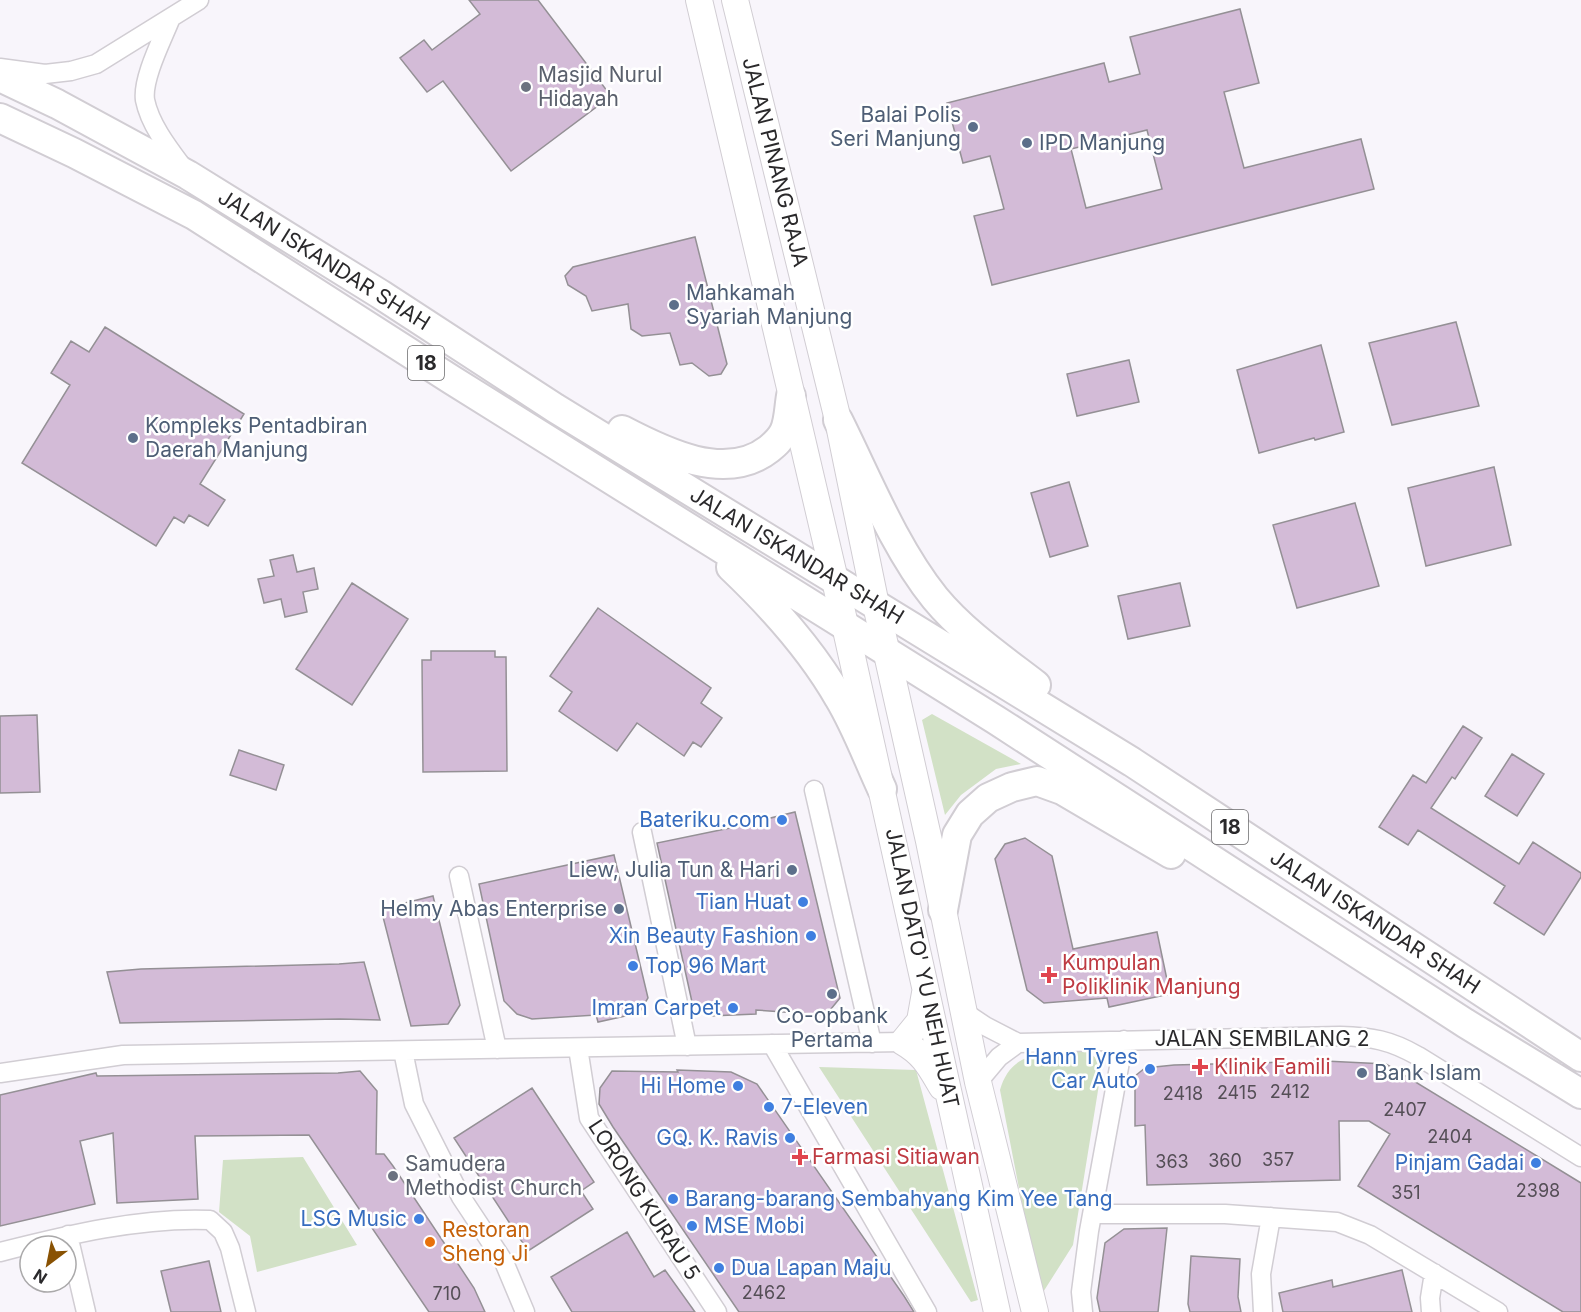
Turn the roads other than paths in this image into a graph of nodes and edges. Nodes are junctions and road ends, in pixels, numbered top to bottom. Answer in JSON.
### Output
{"nodes":[{"id":1,"x":200,"y":0,"type":"edge"},
{"id":2,"x":699,"y":0,"type":"edge"},
{"id":3,"x":735,"y":0,"type":"edge"},
{"id":4,"x":170,"y":20,"type":"junction"},
{"id":5,"x":0,"y":68,"type":"edge"},
{"id":6,"x":0,"y":77,"type":"edge"},
{"id":7,"x":759,"y":93,"type":"junction"},
{"id":8,"x":721,"y":101,"type":"junction"},
{"id":9,"x":0,"y":118,"type":"edge"},
{"id":10,"x":0,"y":133,"type":"edge"},
{"id":11,"x":74,"y":153,"type":"junction"},
{"id":12,"x":188,"y":174,"type":"junction"},
{"id":13,"x":446,"y":337,"type":"junction"},
{"id":14,"x":791,"y":396,"type":"junction"},
{"id":15,"x":838,"y":420,"type":"junction"},
{"id":16,"x":683,"y":524,"type":"junction"},
{"id":17,"x":834,"y":580,"type":"junction"},
{"id":18,"x":876,"y":605,"type":"junction"},
{"id":19,"x":844,"y":625,"type":"junction"},
{"id":20,"x":886,"y":651,"type":"junction"},
{"id":21,"x":1132,"y":762,"type":"junction"},
{"id":22,"x":882,"y":789,"type":"junction"},
{"id":23,"x":814,"y":790,"type":"dead end"},
{"id":24,"x":642,"y":832,"type":"dead end"},
{"id":25,"x":459,"y":876,"type":"dead end"},
{"id":26,"x":943,"y":910,"type":"junction"},
{"id":27,"x":1310,"y":922,"type":"junction"},
{"id":28,"x":926,"y":986,"type":"junction"},
{"id":29,"x":964,"y":1011,"type":"junction"},
{"id":30,"x":1124,"y":1040,"type":"junction"},
{"id":31,"x":903,"y":1042,"type":"junction"},
{"id":32,"x":872,"y":1043,"type":"junction"},
{"id":33,"x":1018,"y":1043,"type":"junction"},
{"id":34,"x":772,"y":1044,"type":"junction"},
{"id":35,"x":687,"y":1046,"type":"junction"},
{"id":36,"x":578,"y":1048,"type":"junction"},
{"id":37,"x":497,"y":1049,"type":"junction"},
{"id":38,"x":403,"y":1051,"type":"junction"},
{"id":39,"x":1581,"y":1057,"type":"edge"},
{"id":40,"x":0,"y":1073,"type":"edge"},
{"id":41,"x":978,"y":1082,"type":"junction"},
{"id":42,"x":1581,"y":1094,"type":"edge"},
{"id":43,"x":952,"y":1105,"type":"junction"},
{"id":44,"x":1581,"y":1157,"type":"edge"},
{"id":45,"x":1092,"y":1214,"type":"junction"},
{"id":46,"x":1271,"y":1217,"type":"junction"},
{"id":47,"x":74,"y":1234,"type":"edge"},
{"id":48,"x":18,"y":1248,"type":"edge"},
{"id":49,"x":0,"y":1252,"type":"edge"},
{"id":50,"x":1434,"y":1273,"type":"junction"},
{"id":51,"x":78,"y":1278,"type":"edge"},
{"id":52,"x":86,"y":1312,"type":"edge"},
{"id":53,"x":246,"y":1312,"type":"edge"},
{"id":54,"x":525,"y":1312,"type":"edge"},
{"id":55,"x":717,"y":1312,"type":"edge"},
{"id":56,"x":927,"y":1312,"type":"edge"},
{"id":57,"x":998,"y":1312,"type":"edge"},
{"id":58,"x":1035,"y":1312,"type":"edge"},
{"id":59,"x":1083,"y":1312,"type":"edge"},
{"id":60,"x":1263,"y":1312,"type":"edge"},
{"id":61,"x":1431,"y":1312,"type":"edge"},
{"id":62,"x":1498,"y":1312,"type":"edge"}],
"edges":[{"from":1,"to":4,"type":"street"},
{"from":2,"to":8,"type":"main road","name":"JALAN PINANG RAJA"},
{"from":3,"to":7,"type":"main road","name":"JALAN PINANG RAJA"},
{"from":4,"to":5,"type":"street"},
{"from":4,"to":12,"type":"street"},
{"from":6,"to":12,"type":"main road","name":"JALAN ISKANDAR SHAH","number":"18"},
{"from":7,"to":8,"type":"main road"},
{"from":7,"to":15,"type":"main road","name":"JALAN PINANG RAJA"},
{"from":8,"to":14,"type":"main road","name":"JALAN PINANG RAJA"},
{"from":9,"to":11,"type":"main road","name":"JALAN ISKANDAR SHAH","number":"18"},
{"from":10,"to":11,"type":"street"},
{"from":11,"to":16,"type":"main road","name":"JALAN ISKANDAR SHAH","number":"18"},
{"from":12,"to":13,"type":"main road","name":"JALAN ISKANDAR SHAH","number":"18"},
{"from":13,"to":14,"type":"main road"},
{"from":13,"to":17,"type":"main road","name":"JALAN ISKANDAR SHAH","number":"18"},
{"from":14,"to":17,"type":"main road","name":"JALAN PINANG RAJA"},
{"from":15,"to":18,"type":"main road","name":"JALAN PINANG RAJA"},
{"from":15,"to":21,"type":"main road"},
{"from":16,"to":19,"type":"main road","name":"JALAN ISKANDAR SHAH","number":"18"},
{"from":16,"to":22,"type":"main road"},
{"from":17,"to":18,"type":"main road","name":"JALAN ISKANDAR SHAH","number":"18"},
{"from":17,"to":19,"type":"main road","name":"JALAN PINANG RAJA"},
{"from":18,"to":20,"type":"main road","name":"JALAN DATO' YU NEH HUAT"},
{"from":18,"to":21,"type":"main road","name":"JALAN ISKANDAR SHAH","number":"18"},
{"from":19,"to":20,"type":"main road","name":"JALAN ISKANDAR SHAH","number":"18"},
{"from":19,"to":22,"type":"main road","name":"JALAN DATO' YU NEH HUAT"},
{"from":20,"to":26,"type":"main road","name":"JALAN DATO' YU NEH HUAT"},
{"from":20,"to":27,"type":"main road","name":"JALAN ISKANDAR SHAH","number":"18"},
{"from":21,"to":39,"type":"main road","name":"JALAN ISKANDAR SHAH","number":"18"},
{"from":22,"to":28,"type":"main road","name":"JALAN DATO' YU NEH HUAT"},
{"from":23,"to":32,"type":"street"},
{"from":24,"to":35,"type":"street"},
{"from":25,"to":37,"type":"street"},
{"from":26,"to":27,"type":"main road"},
{"from":26,"to":29,"type":"main road","name":"JALAN DATO' YU NEH HUAT"},
{"from":27,"to":42,"type":"main road","name":"JALAN ISKANDAR SHAH","number":"18"},
{"from":28,"to":31,"type":"main road"},
{"from":28,"to":43,"type":"main road","name":"JALAN DATO' YU NEH HUAT"},
{"from":29,"to":33,"type":"street","name":"JALAN SEMBILANG 2"},
{"from":29,"to":41,"type":"main road","name":"JALAN DATO' YU NEH HUAT"},
{"from":30,"to":33,"type":"street","name":"JALAN SEMBILANG 2"},
{"from":30,"to":44,"type":"street","name":"JALAN SEMBILANG 2"},
{"from":30,"to":45,"type":"street"},
{"from":31,"to":32,"type":"street"},
{"from":31,"to":43,"type":"main road"},
{"from":32,"to":34,"type":"street"},
{"from":33,"to":41,"type":"street"},
{"from":34,"to":35,"type":"street"},
{"from":34,"to":56,"type":"street"},
{"from":35,"to":36,"type":"street"},
{"from":36,"to":37,"type":"street"},
{"from":36,"to":55,"type":"street","name":"LORONG KURAU 5"},
{"from":37,"to":38,"type":"street"},
{"from":38,"to":40,"type":"street"},
{"from":38,"to":54,"type":"street"},
{"from":41,"to":58,"type":"main road","name":"JALAN DATO' YU NEH HUAT"},
{"from":43,"to":57,"type":"main road","name":"JALAN DATO' YU NEH HUAT"},
{"from":45,"to":46,"type":"street"},
{"from":45,"to":59,"type":"street"},
{"from":46,"to":50,"type":"street"},
{"from":46,"to":60,"type":"street"},
{"from":47,"to":53,"type":"street"},
{"from":48,"to":49,"type":"street"},
{"from":50,"to":61,"type":"street"},
{"from":50,"to":62,"type":"street"},
{"from":51,"to":52,"type":"street"}]}
